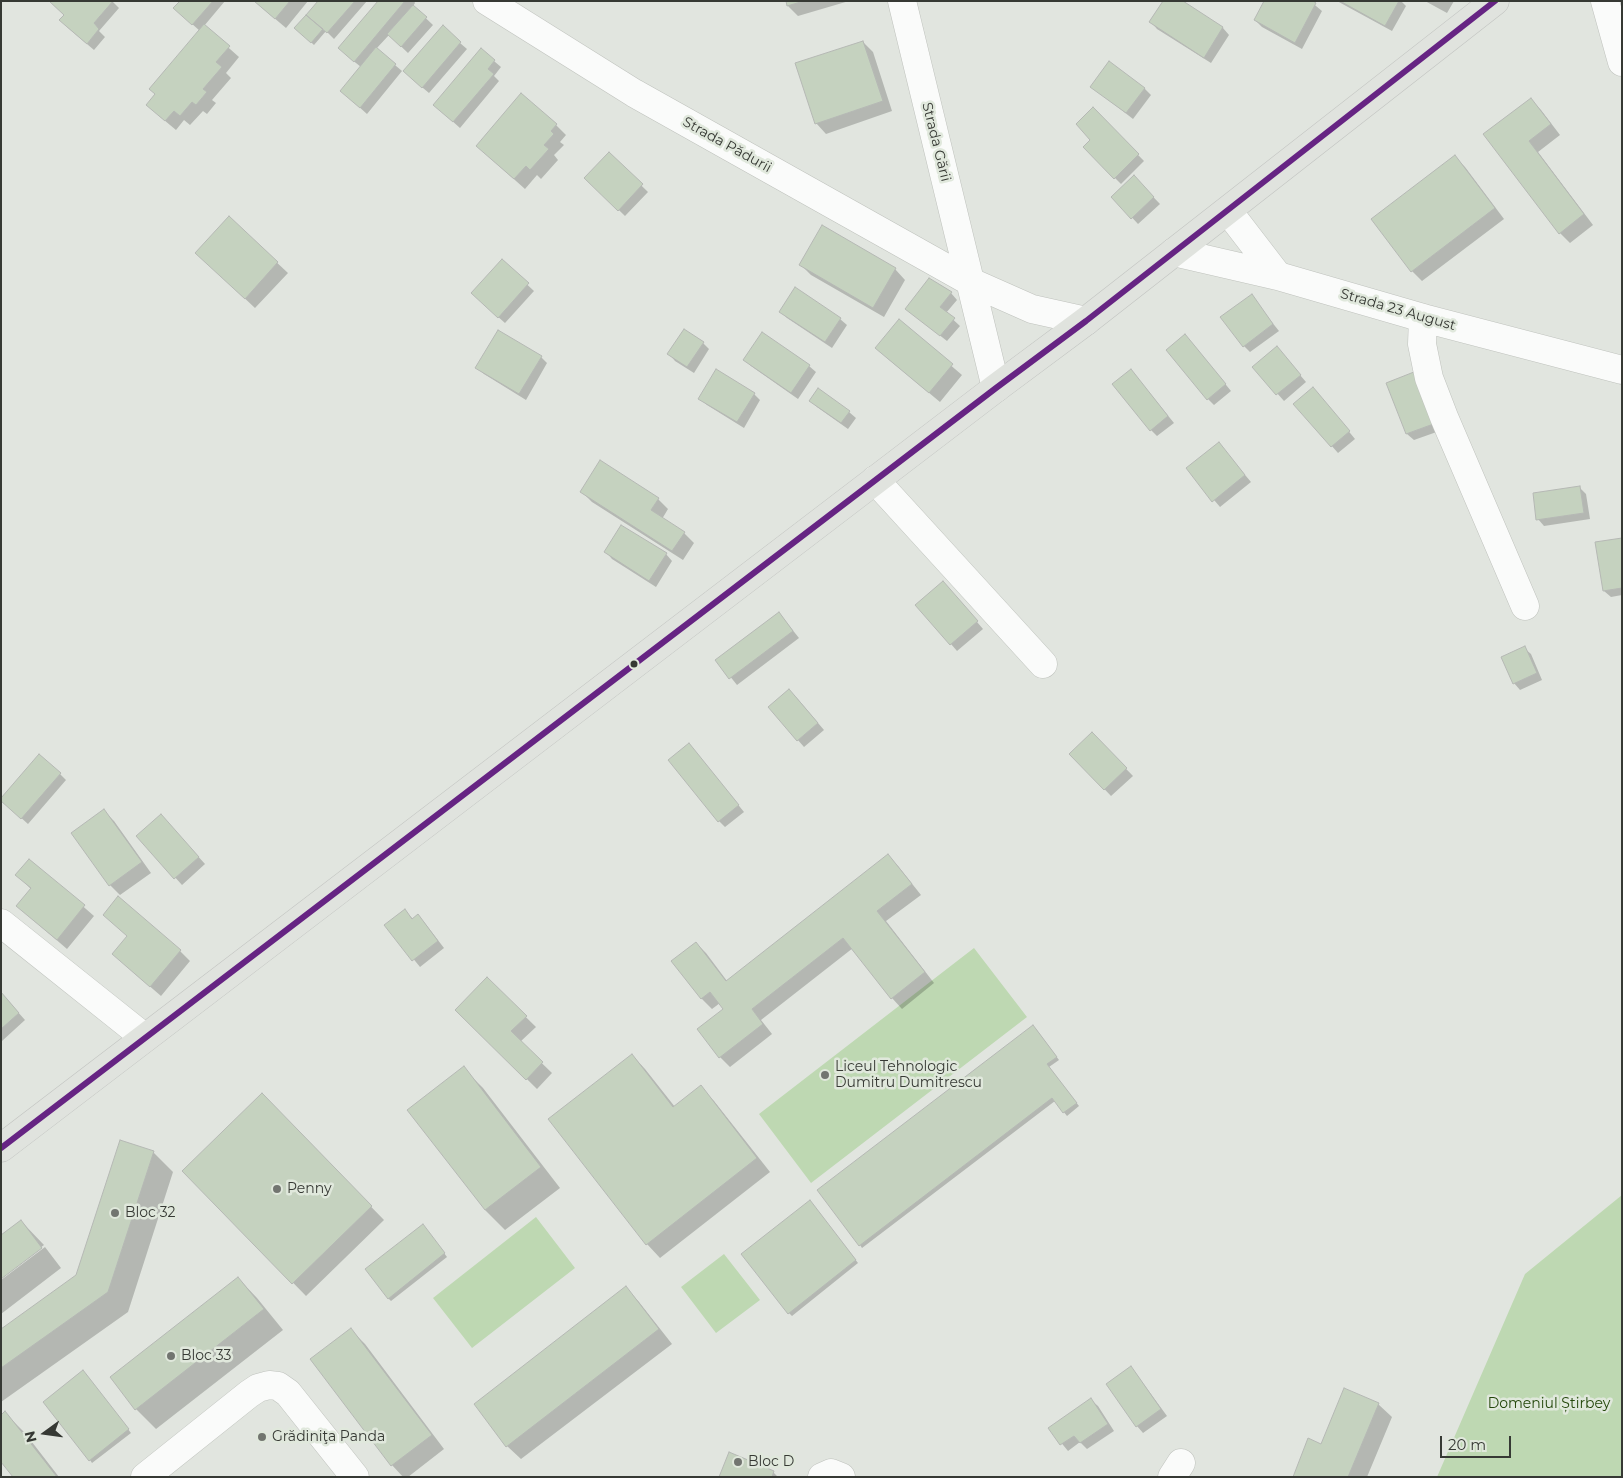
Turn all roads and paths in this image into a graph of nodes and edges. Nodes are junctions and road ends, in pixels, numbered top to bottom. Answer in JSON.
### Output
{"nodes":[{"id":1,"x":487,"y":1,"type":"edge"},
{"id":2,"x":902,"y":1,"type":"edge"},
{"id":3,"x":1495,"y":1,"type":"edge"},
{"id":4,"x":1605,"y":1,"type":"edge"},
{"id":5,"x":1622,"y":62,"type":"edge"},
{"id":6,"x":1228,"y":211,"type":"junction"},
{"id":7,"x":1174,"y":252,"type":"junction"},
{"id":8,"x":1278,"y":276,"type":"junction"},
{"id":9,"x":971,"y":282,"type":"junction"},
{"id":10,"x":1424,"y":318,"type":"junction"},
{"id":11,"x":1086,"y":321,"type":"junction"},
{"id":12,"x":1622,"y":370,"type":"edge"},
{"id":13,"x":996,"y":388,"type":"junction"},
{"id":14,"x":875,"y":480,"type":"junction"},
{"id":15,"x":1525,"y":606,"type":"dead end"},
{"id":16,"x":1042,"y":664,"type":"dead end"},
{"id":17,"x":1,"y":923,"type":"edge"},
{"id":18,"x":144,"y":1037,"type":"junction"},
{"id":19,"x":1,"y":1148,"type":"edge"},
{"id":20,"x":145,"y":1477,"type":"edge"},
{"id":21,"x":355,"y":1477,"type":"edge"},
{"id":22,"x":822,"y":1477,"type":"edge"},
{"id":23,"x":841,"y":1477,"type":"edge"}],
"edges":[{"from":1,"to":9,"type":"street","name":"Strada Pădurii"},
{"from":2,"to":9,"type":"street","name":"Strada Gării"},
{"from":3,"to":6,"type":"main road"},
{"from":4,"to":5,"type":"street"},
{"from":6,"to":7,"type":"main road"},
{"from":6,"to":8,"type":"street"},
{"from":7,"to":8,"type":"street","name":"Strada 23 August"},
{"from":7,"to":11,"type":"main road"},
{"from":8,"to":10,"type":"street","name":"Strada 23 August"},
{"from":9,"to":11,"type":"street","name":"Strada Pădurii"},
{"from":9,"to":13,"type":"street","name":"Strada Gării"},
{"from":10,"to":12,"type":"street","name":"Strada 23 August"},
{"from":10,"to":15,"type":"street"},
{"from":11,"to":13,"type":"main road"},
{"from":13,"to":14,"type":"main road"},
{"from":14,"to":16,"type":"street"},
{"from":14,"to":18,"type":"main road"},
{"from":17,"to":18,"type":"street"},
{"from":18,"to":19,"type":"main road"},
{"from":20,"to":21,"type":"street"},
{"from":22,"to":23,"type":"street"}]}
